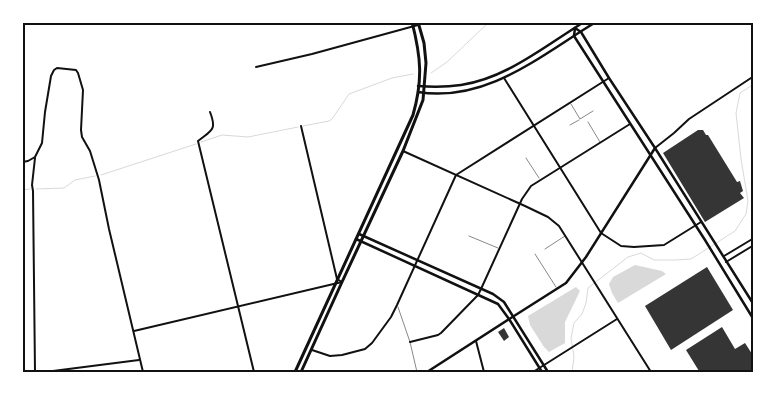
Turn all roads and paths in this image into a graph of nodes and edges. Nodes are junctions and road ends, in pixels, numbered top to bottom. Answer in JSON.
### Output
{"nodes":[{"id":1,"x":584,"y":22,"type":"edge"},
{"id":2,"x":596,"y":22,"type":"edge"},
{"id":3,"x":412,"y":24,"type":"edge"},
{"id":4,"x":418,"y":24,"type":"edge"},
{"id":5,"x":575,"y":28,"type":"junction"},
{"id":6,"x":581,"y":32,"type":"junction"},
{"id":7,"x":574,"y":36,"type":"junction"},
{"id":8,"x":256,"y":67,"type":"dead end"},
{"id":9,"x":754,"y":76,"type":"edge"},
{"id":10,"x":504,"y":78,"type":"junction"},
{"id":11,"x":608,"y":78,"type":"junction"},
{"id":12,"x":604,"y":82,"type":"junction"},
{"id":13,"x":418,"y":86,"type":"junction"},
{"id":14,"x":424,"y":86,"type":"junction"},
{"id":15,"x":418,"y":92,"type":"junction"},
{"id":16,"x":424,"y":93,"type":"junction"},
{"id":17,"x":570,"y":102,"type":"junction"},
{"id":18,"x":593,"y":111,"type":"dead end"},
{"id":19,"x":210,"y":112,"type":"dead end"},
{"id":20,"x":580,"y":119,"type":"junction"},
{"id":21,"x":588,"y":122,"type":"dead end"},
{"id":22,"x":630,"y":124,"type":"junction"},
{"id":23,"x":533,"y":125,"type":"junction"},
{"id":24,"x":570,"y":125,"type":"dead end"},
{"id":25,"x":301,"y":126,"type":"dead end"},
{"id":26,"x":600,"y":142,"type":"junction"},
{"id":27,"x":654,"y":148,"type":"junction"},
{"id":28,"x":403,"y":151,"type":"junction"},
{"id":29,"x":650,"y":154,"type":"junction"},
{"id":30,"x":35,"y":157,"type":"junction"},
{"id":31,"x":526,"y":158,"type":"dead end"},
{"id":32,"x":22,"y":162,"type":"edge"},
{"id":33,"x":559,"y":168,"type":"junction"},
{"id":34,"x":456,"y":175,"type":"junction"},
{"id":35,"x":540,"y":180,"type":"junction"},
{"id":36,"x":373,"y":202,"type":"junction"},
{"id":37,"x":520,"y":203,"type":"junction"},
{"id":38,"x":375,"y":212,"type":"junction"},
{"id":39,"x":701,"y":222,"type":"junction"},
{"id":40,"x":696,"y":226,"type":"junction"},
{"id":41,"x":601,"y":233,"type":"junction"},
{"id":42,"x":358,"y":234,"type":"junction"},
{"id":43,"x":364,"y":236,"type":"junction"},
{"id":44,"x":469,"y":236,"type":"dead end"},
{"id":45,"x":565,"y":236,"type":"junction"},
{"id":46,"x":754,"y":238,"type":"edge"},
{"id":47,"x":356,"y":239,"type":"junction"},
{"id":48,"x":362,"y":241,"type":"junction"},
{"id":49,"x":754,"y":245,"type":"edge"},
{"id":50,"x":499,"y":249,"type":"junction"},
{"id":51,"x":545,"y":249,"type":"dead end"},
{"id":52,"x":536,"y":254,"type":"dead end"},
{"id":53,"x":723,"y":257,"type":"junction"},
{"id":54,"x":717,"y":260,"type":"junction"},
{"id":55,"x":418,"y":261,"type":"junction"},
{"id":56,"x":726,"y":262,"type":"junction"},
{"id":57,"x":582,"y":263,"type":"junction"},
{"id":58,"x":720,"y":265,"type":"junction"},
{"id":59,"x":416,"y":266,"type":"junction"},
{"id":60,"x":337,"y":279,"type":"junction"},
{"id":61,"x":342,"y":282,"type":"junction"},
{"id":62,"x":335,"y":283,"type":"junction"},
{"id":63,"x":481,"y":289,"type":"junction"},
{"id":64,"x":557,"y":289,"type":"junction"},
{"id":65,"x":478,"y":294,"type":"junction"},
{"id":66,"x":397,"y":305,"type":"junction"},
{"id":67,"x":754,"y":305,"type":"edge"},
{"id":68,"x":238,"y":306,"type":"junction"},
{"id":69,"x":514,"y":316,"type":"junction"},
{"id":70,"x":509,"y":319,"type":"junction"},
{"id":71,"x":618,"y":319,"type":"junction"},
{"id":72,"x":754,"y":320,"type":"edge"},
{"id":73,"x":134,"y":331,"type":"junction"},
{"id":74,"x":476,"y":341,"type":"junction"},
{"id":75,"x":410,"y":342,"type":"junction"},
{"id":76,"x":312,"y":350,"type":"junction"},
{"id":77,"x":140,"y":360,"type":"junction"},
{"id":78,"x":544,"y":366,"type":"junction"},
{"id":79,"x":84,"y":367,"type":"junction"},
{"id":80,"x":539,"y":368,"type":"junction"},
{"id":81,"x":35,"y":372,"type":"edge"},
{"id":82,"x":45,"y":372,"type":"edge"},
{"id":83,"x":85,"y":372,"type":"edge"},
{"id":84,"x":143,"y":372,"type":"edge"},
{"id":85,"x":254,"y":372,"type":"edge"},
{"id":86,"x":295,"y":372,"type":"edge"},
{"id":87,"x":302,"y":372,"type":"edge"},
{"id":88,"x":417,"y":372,"type":"edge"},
{"id":89,"x":427,"y":372,"type":"edge"},
{"id":90,"x":484,"y":372,"type":"edge"},
{"id":91,"x":532,"y":372,"type":"edge"},
{"id":92,"x":542,"y":372,"type":"edge"},
{"id":93,"x":548,"y":372,"type":"edge"},
{"id":94,"x":651,"y":372,"type":"edge"}],
"edges":[{"from":1,"to":5,"type":"street"},
{"from":2,"to":6,"type":"street"},
{"from":3,"to":4,"type":"street"},
{"from":3,"to":8,"type":"street"},
{"from":3,"to":13,"type":"main road"},
{"from":4,"to":14,"type":"main road"},
{"from":5,"to":6,"type":"street"},
{"from":5,"to":7,"type":"street"},
{"from":5,"to":14,"type":"street"},
{"from":6,"to":7,"type":"street"},
{"from":6,"to":11,"type":"street"},
{"from":7,"to":10,"type":"street"},
{"from":7,"to":12,"type":"street"},
{"from":9,"to":27,"type":"street"},
{"from":10,"to":16,"type":"street"},
{"from":10,"to":23,"type":"street"},
{"from":11,"to":12,"type":"street"},
{"from":11,"to":27,"type":"street"},
{"from":12,"to":17,"type":"street"},
{"from":12,"to":22,"type":"street"},
{"from":13,"to":14,"type":"street"},
{"from":13,"to":15,"type":"main road"},
{"from":14,"to":16,"type":"main road"},
{"from":15,"to":16,"type":"street"},
{"from":15,"to":36,"type":"main road"},
{"from":16,"to":28,"type":"main road"},
{"from":17,"to":20,"type":"lane"},
{"from":17,"to":23,"type":"street"},
{"from":18,"to":20,"type":"lane"},
{"from":19,"to":68,"type":"street"},
{"from":20,"to":24,"type":"lane"},
{"from":21,"to":26,"type":"lane"},
{"from":22,"to":26,"type":"street"},
{"from":22,"to":29,"type":"street"},
{"from":23,"to":33,"type":"street"},
{"from":23,"to":34,"type":"street"},
{"from":25,"to":60,"type":"street"},
{"from":26,"to":33,"type":"street"},
{"from":27,"to":29,"type":"street"},
{"from":27,"to":39,"type":"street"},
{"from":28,"to":34,"type":"street"},
{"from":28,"to":38,"type":"main road"},
{"from":29,"to":40,"type":"street"},
{"from":29,"to":41,"type":"street"},
{"from":30,"to":32,"type":"street"},
{"from":30,"to":73,"type":"street"},
{"from":30,"to":81,"type":"street"},
{"from":31,"to":35,"type":"lane"},
{"from":33,"to":35,"type":"street"},
{"from":33,"to":41,"type":"street"},
{"from":34,"to":37,"type":"street"},
{"from":34,"to":55,"type":"street"},
{"from":35,"to":37,"type":"street"},
{"from":36,"to":38,"type":"street"},
{"from":36,"to":42,"type":"main road"},
{"from":37,"to":45,"type":"street"},
{"from":37,"to":50,"type":"street"},
{"from":38,"to":43,"type":"main road"},
{"from":39,"to":40,"type":"street"},
{"from":39,"to":53,"type":"street"},
{"from":40,"to":41,"type":"street"},
{"from":40,"to":54,"type":"street"},
{"from":41,"to":57,"type":"street"},
{"from":42,"to":43,"type":"street"},
{"from":42,"to":47,"type":"main road"},
{"from":43,"to":48,"type":"main road"},
{"from":43,"to":55,"type":"street"},
{"from":44,"to":50,"type":"lane"},
{"from":45,"to":51,"type":"lane"},
{"from":45,"to":57,"type":"street"},
{"from":46,"to":53,"type":"street"},
{"from":47,"to":48,"type":"street"},
{"from":47,"to":60,"type":"main road"},
{"from":48,"to":59,"type":"street"},
{"from":48,"to":61,"type":"main road"},
{"from":49,"to":56,"type":"street"},
{"from":50,"to":63,"type":"street"},
{"from":52,"to":64,"type":"lane"},
{"from":53,"to":54,"type":"street"},
{"from":53,"to":56,"type":"street"},
{"from":54,"to":58,"type":"street"},
{"from":55,"to":59,"type":"street"},
{"from":55,"to":63,"type":"street"},
{"from":56,"to":58,"type":"street"},
{"from":56,"to":67,"type":"street"},
{"from":57,"to":64,"type":"street"},
{"from":57,"to":71,"type":"street"},
{"from":58,"to":72,"type":"street"},
{"from":59,"to":65,"type":"street"},
{"from":59,"to":66,"type":"street"},
{"from":60,"to":61,"type":"street"},
{"from":60,"to":62,"type":"main road"},
{"from":61,"to":62,"type":"street"},
{"from":61,"to":76,"type":"main road"},
{"from":62,"to":68,"type":"street"},
{"from":62,"to":86,"type":"main road"},
{"from":63,"to":65,"type":"street"},
{"from":63,"to":69,"type":"street"},
{"from":64,"to":69,"type":"street"},
{"from":65,"to":70,"type":"street"},
{"from":65,"to":75,"type":"street"},
{"from":66,"to":75,"type":"lane"},
{"from":66,"to":76,"type":"street"},
{"from":68,"to":73,"type":"street"},
{"from":68,"to":85,"type":"street"},
{"from":69,"to":70,"type":"street"},
{"from":69,"to":78,"type":"street"},
{"from":70,"to":74,"type":"street"},
{"from":70,"to":80,"type":"street"},
{"from":71,"to":78,"type":"street"},
{"from":71,"to":94,"type":"street"},
{"from":73,"to":77,"type":"street"},
{"from":74,"to":89,"type":"street"},
{"from":74,"to":90,"type":"street"},
{"from":75,"to":88,"type":"lane"},
{"from":76,"to":87,"type":"main road"},
{"from":77,"to":79,"type":"street"},
{"from":77,"to":84,"type":"street"},
{"from":78,"to":80,"type":"street"},
{"from":78,"to":93,"type":"street"},
{"from":79,"to":82,"type":"street"},
{"from":79,"to":83,"type":"street"},
{"from":80,"to":91,"type":"street"},
{"from":80,"to":92,"type":"street"}]}
